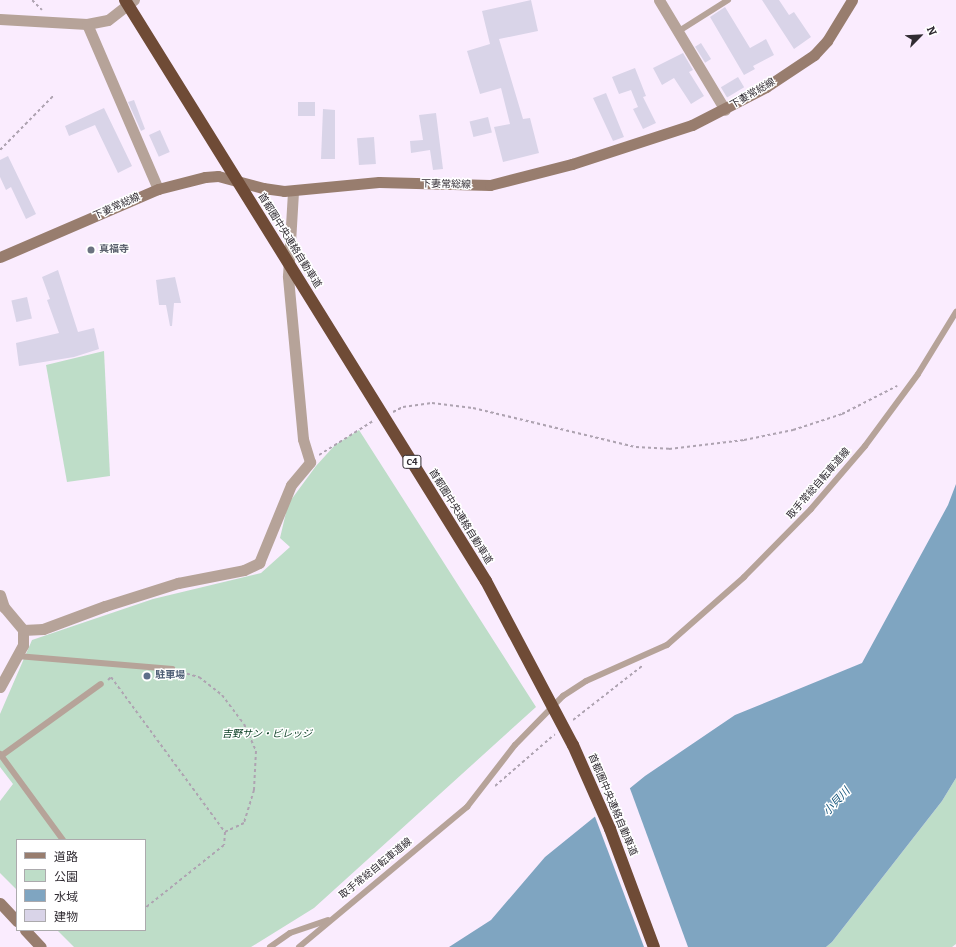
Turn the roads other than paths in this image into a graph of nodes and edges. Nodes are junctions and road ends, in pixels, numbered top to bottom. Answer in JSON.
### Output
{"nodes":[{"id":1,"x":125,"y":0,"type":"edge"},
{"id":2,"x":134,"y":0,"type":"edge"},
{"id":3,"x":659,"y":0,"type":"edge"},
{"id":4,"x":728,"y":0,"type":"edge"},
{"id":5,"x":852,"y":0,"type":"edge"},
{"id":6,"x":0,"y":19,"type":"edge"},
{"id":7,"x":87,"y":24,"type":"junction"},
{"id":8,"x":678,"y":32,"type":"junction"},
{"id":9,"x":725,"y":110,"type":"junction"},
{"id":10,"x":158,"y":189,"type":"junction"},
{"id":11,"x":293,"y":191,"type":"junction"},
{"id":12,"x":0,"y":257,"type":"edge"},
{"id":13,"x":956,"y":312,"type":"edge"},
{"id":14,"x":0,"y":595,"type":"edge"},
{"id":15,"x":23,"y":630,"type":"junction"},
{"id":16,"x":17,"y":656,"type":"junction"},
{"id":17,"x":172,"y":669,"type":"road end"},
{"id":18,"x":101,"y":684,"type":"road end"},
{"id":19,"x":0,"y":686,"type":"edge"},
{"id":20,"x":1,"y":755,"type":"edge"},
{"id":21,"x":62,"y":839,"type":"edge"},
{"id":22,"x":0,"y":903,"type":"edge"},
{"id":23,"x":332,"y":919,"type":"junction"},
{"id":24,"x":16,"y":920,"type":"edge"},
{"id":25,"x":26,"y":931,"type":"edge"},
{"id":26,"x":41,"y":947,"type":"edge"},
{"id":27,"x":270,"y":947,"type":"edge"},
{"id":28,"x":299,"y":947,"type":"edge"},
{"id":29,"x":654,"y":947,"type":"edge"}],
"edges":[{"from":1,"to":29,"type":"highway","name":"首都圏中央連絡自動車道","number":"C4","bridge":true},
{"from":2,"to":7,"type":"street"},
{"from":3,"to":8,"type":"street"},
{"from":4,"to":8,"type":"lane"},
{"from":5,"to":9,"type":"main road","name":"下妻常総線"},
{"from":6,"to":7,"type":"street"},
{"from":7,"to":10,"type":"street"},
{"from":8,"to":9,"type":"street"},
{"from":9,"to":11,"type":"main road","name":"下妻常総線"},
{"from":10,"to":11,"type":"main road","name":"下妻常総線"},
{"from":10,"to":12,"type":"main road","name":"下妻常総線"},
{"from":11,"to":15,"type":"street"},
{"from":13,"to":23,"type":"lane","name":"取手常総自転車道線"},
{"from":14,"to":15,"type":"street"},
{"from":15,"to":16,"type":"street"},
{"from":16,"to":17,"type":"lane"},
{"from":16,"to":19,"type":"street"},
{"from":18,"to":20,"type":"lane"},
{"from":20,"to":21,"type":"lane"},
{"from":22,"to":24,"type":"main road"},
{"from":23,"to":27,"type":"lane"},
{"from":23,"to":28,"type":"lane","name":"取手常総自転車道線"},
{"from":25,"to":26,"type":"main road"}]}
